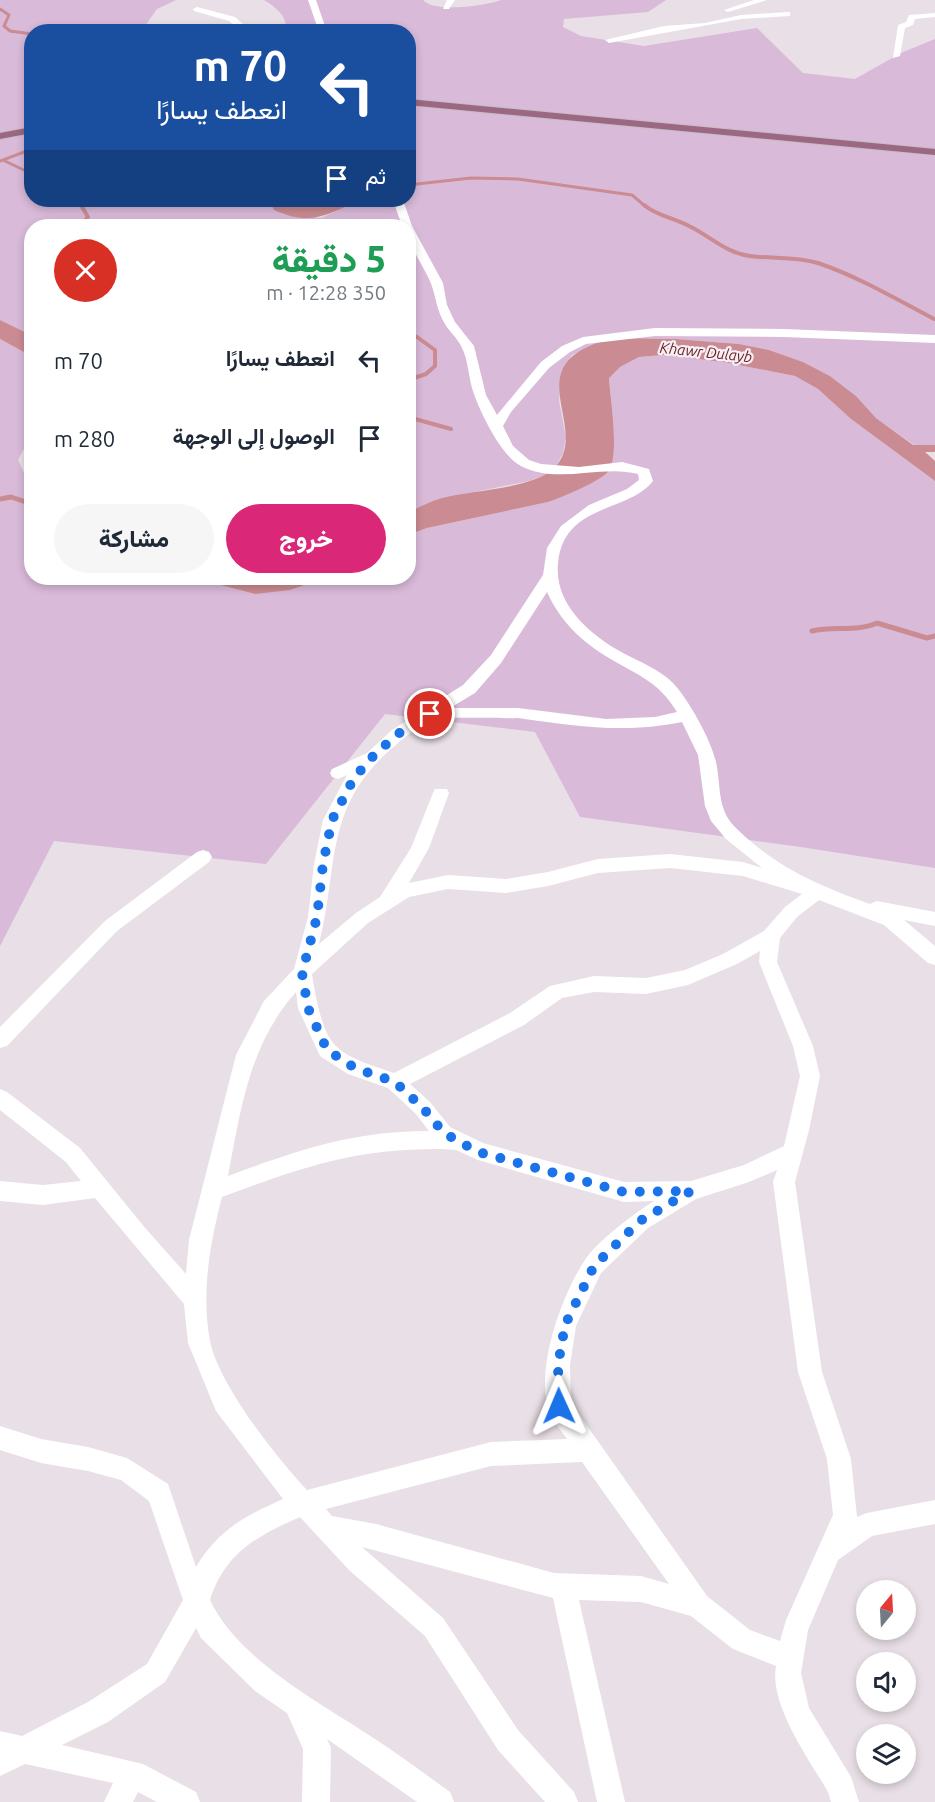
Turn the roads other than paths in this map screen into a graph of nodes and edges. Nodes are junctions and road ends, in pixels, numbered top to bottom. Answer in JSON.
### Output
{"nodes":[{"id":1,"x":312,"y":0,"type":"edge"},
{"id":2,"x":763,"y":0,"type":"edge"},
{"id":3,"x":927,"y":6,"type":"dead end"},
{"id":4,"x":197,"y":9,"type":"dead end"},
{"id":5,"x":787,"y":14,"type":"dead end"},
{"id":6,"x":935,"y":14,"type":"edge"},
{"id":7,"x":238,"y":24,"type":"edge"},
{"id":8,"x":320,"y":24,"type":"edge"},
{"id":9,"x":664,"y":29,"type":"junction"},
{"id":10,"x":609,"y":40,"type":"dead end"},
{"id":11,"x":896,"y":56,"type":"dead end"},
{"id":12,"x":416,"y":103,"type":"edge"},
{"id":13,"x":24,"y":132,"type":"edge"},
{"id":14,"x":0,"y":136,"type":"edge"},
{"id":15,"x":935,"y":152,"type":"edge"},
{"id":16,"x":416,"y":242,"type":"edge"},
{"id":17,"x":935,"y":339,"type":"edge"},
{"id":18,"x":496,"y":426,"type":"junction"},
{"id":19,"x":550,"y":574,"type":"junction"},
{"id":20,"x":430,"y":714,"type":"junction"},
{"id":21,"x":686,"y":716,"type":"junction"},
{"id":22,"x":367,"y":750,"type":"junction"},
{"id":23,"x":338,"y":773,"type":"dead end"},
{"id":24,"x":441,"y":793,"type":"dead end"},
{"id":25,"x":203,"y":857,"type":"dead end"},
{"id":26,"x":817,"y":892,"type":"junction"},
{"id":27,"x":385,"y":904,"type":"junction"},
{"id":28,"x":854,"y":904,"type":"junction"},
{"id":29,"x":935,"y":919,"type":"edge"},
{"id":30,"x":771,"y":936,"type":"junction"},
{"id":31,"x":935,"y":958,"type":"edge"},
{"id":32,"x":302,"y":973,"type":"junction"},
{"id":33,"x":0,"y":1040,"type":"edge"},
{"id":34,"x":395,"y":1082,"type":"junction"},
{"id":35,"x":0,"y":1098,"type":"edge"},
{"id":36,"x":458,"y":1141,"type":"junction"},
{"id":37,"x":793,"y":1152,"type":"junction"},
{"id":38,"x":100,"y":1188,"type":"junction"},
{"id":39,"x":214,"y":1190,"type":"junction"},
{"id":40,"x":0,"y":1191,"type":"edge"},
{"id":41,"x":691,"y":1191,"type":"junction"},
{"id":42,"x":195,"y":1300,"type":"junction"},
{"id":43,"x":0,"y":1438,"type":"edge"},
{"id":44,"x":588,"y":1450,"type":"junction"},
{"id":45,"x":303,"y":1503,"type":"junction"},
{"id":46,"x":935,"y":1512,"type":"edge"},
{"id":47,"x":326,"y":1527,"type":"junction"},
{"id":48,"x":830,"y":1551,"type":"junction"},
{"id":49,"x":563,"y":1586,"type":"junction"},
{"id":50,"x":197,"y":1600,"type":"junction"},
{"id":51,"x":698,"y":1605,"type":"junction"},
{"id":52,"x":791,"y":1658,"type":"junction"},
{"id":53,"x":296,"y":1702,"type":"junction"},
{"id":54,"x":7,"y":1752,"type":"edge"},
{"id":55,"x":133,"y":1774,"type":"junction"},
{"id":56,"x":118,"y":1802,"type":"edge"},
{"id":57,"x":186,"y":1802,"type":"edge"},
{"id":58,"x":316,"y":1802,"type":"edge"},
{"id":59,"x":440,"y":1802,"type":"edge"},
{"id":60,"x":564,"y":1802,"type":"edge"},
{"id":61,"x":611,"y":1802,"type":"edge"},
{"id":62,"x":845,"y":1802,"type":"edge"}],
"edges":[{"from":1,"to":8,"type":"street"},
{"from":2,"to":9,"type":"street"},
{"from":3,"to":6,"type":"street"},
{"from":4,"to":7,"type":"street"},
{"from":5,"to":9,"type":"street"},
{"from":6,"to":11,"type":"street"},
{"from":9,"to":10,"type":"street"},
{"from":12,"to":15,"type":"main road"},
{"from":13,"to":14,"type":"main road"},
{"from":16,"to":18,"type":"street"},
{"from":17,"to":18,"type":"street"},
{"from":18,"to":19,"type":"street"},
{"from":19,"to":20,"type":"street"},
{"from":19,"to":21,"type":"street"},
{"from":20,"to":21,"type":"street"},
{"from":20,"to":22,"type":"street"},
{"from":21,"to":26,"type":"street"},
{"from":22,"to":23,"type":"street"},
{"from":22,"to":32,"type":"street"},
{"from":24,"to":27,"type":"street"},
{"from":25,"to":33,"type":"street"},
{"from":26,"to":27,"type":"street"},
{"from":26,"to":28,"type":"street"},
{"from":26,"to":30,"type":"street"},
{"from":27,"to":32,"type":"street"},
{"from":28,"to":29,"type":"street"},
{"from":28,"to":31,"type":"street"},
{"from":30,"to":34,"type":"street"},
{"from":30,"to":37,"type":"street"},
{"from":32,"to":34,"type":"street"},
{"from":32,"to":39,"type":"street"},
{"from":34,"to":36,"type":"street"},
{"from":35,"to":38,"type":"street"},
{"from":36,"to":39,"type":"street"},
{"from":36,"to":41,"type":"street"},
{"from":37,"to":41,"type":"street"},
{"from":37,"to":48,"type":"street"},
{"from":38,"to":40,"type":"street"},
{"from":38,"to":42,"type":"street"},
{"from":39,"to":42,"type":"street"},
{"from":41,"to":44,"type":"street"},
{"from":42,"to":45,"type":"street"},
{"from":43,"to":50,"type":"street"},
{"from":44,"to":45,"type":"street"},
{"from":44,"to":51,"type":"street"},
{"from":45,"to":47,"type":"street"},
{"from":45,"to":50,"type":"street"},
{"from":46,"to":48,"type":"street"},
{"from":47,"to":49,"type":"street"},
{"from":47,"to":60,"type":"street"},
{"from":48,"to":52,"type":"street"},
{"from":49,"to":51,"type":"street"},
{"from":49,"to":61,"type":"street"},
{"from":50,"to":53,"type":"street"},
{"from":50,"to":54,"type":"street"},
{"from":51,"to":52,"type":"street"},
{"from":52,"to":62,"type":"street"},
{"from":53,"to":58,"type":"street"},
{"from":53,"to":59,"type":"street"},
{"from":54,"to":55,"type":"street"},
{"from":55,"to":56,"type":"street"},
{"from":55,"to":57,"type":"street"}]}
